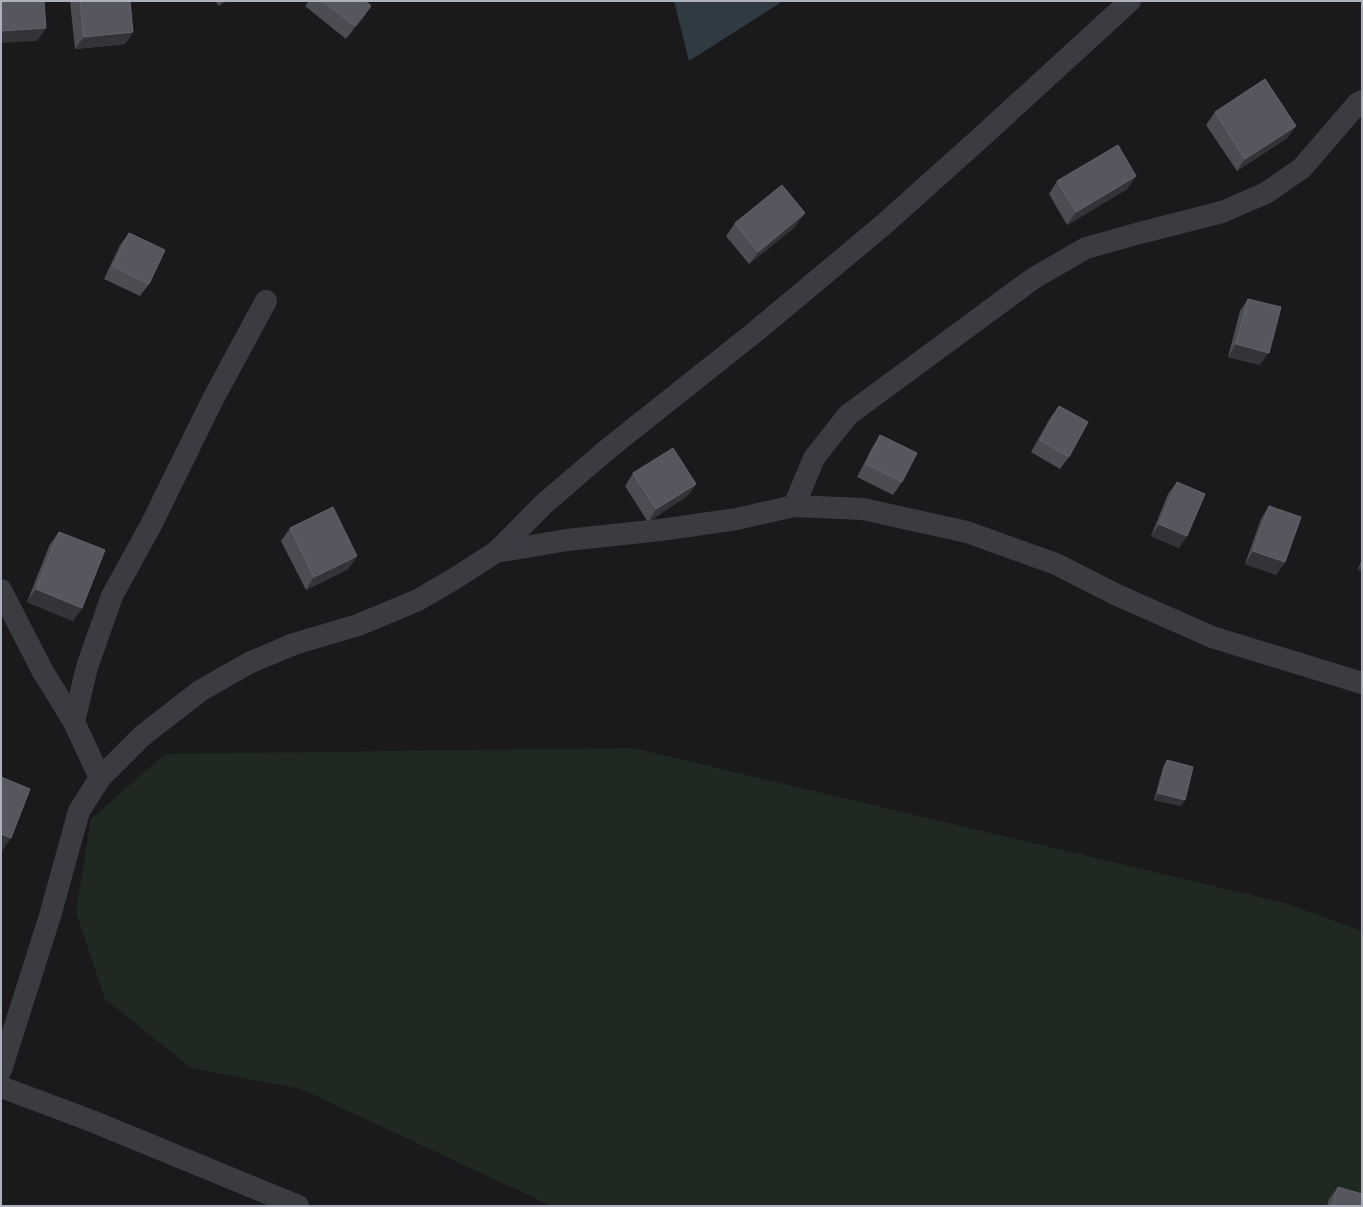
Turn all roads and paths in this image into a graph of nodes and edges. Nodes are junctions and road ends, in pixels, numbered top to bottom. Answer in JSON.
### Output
{"nodes":[{"id":1,"x":1130,"y":1,"type":"edge"},
{"id":2,"x":1362,"y":101,"type":"edge"},
{"id":3,"x":266,"y":301,"type":"dead end"},
{"id":4,"x":794,"y":506,"type":"junction"},
{"id":5,"x":496,"y":552,"type":"junction"},
{"id":6,"x":1,"y":590,"type":"edge"},
{"id":7,"x":1362,"y":683,"type":"edge"},
{"id":8,"x":74,"y":722,"type":"junction"},
{"id":9,"x":100,"y":778,"type":"junction"},
{"id":10,"x":1,"y":1070,"type":"edge"},
{"id":11,"x":1,"y":1087,"type":"edge"},
{"id":12,"x":298,"y":1206,"type":"edge"}],
"edges":[{"from":1,"to":5,"type":"street"},
{"from":2,"to":4,"type":"street"},
{"from":3,"to":8,"type":"street"},
{"from":4,"to":5,"type":"street"},
{"from":4,"to":7,"type":"street"},
{"from":5,"to":9,"type":"street"},
{"from":6,"to":8,"type":"street"},
{"from":8,"to":9,"type":"street"},
{"from":9,"to":10,"type":"street"},
{"from":11,"to":12,"type":"street"}]}
